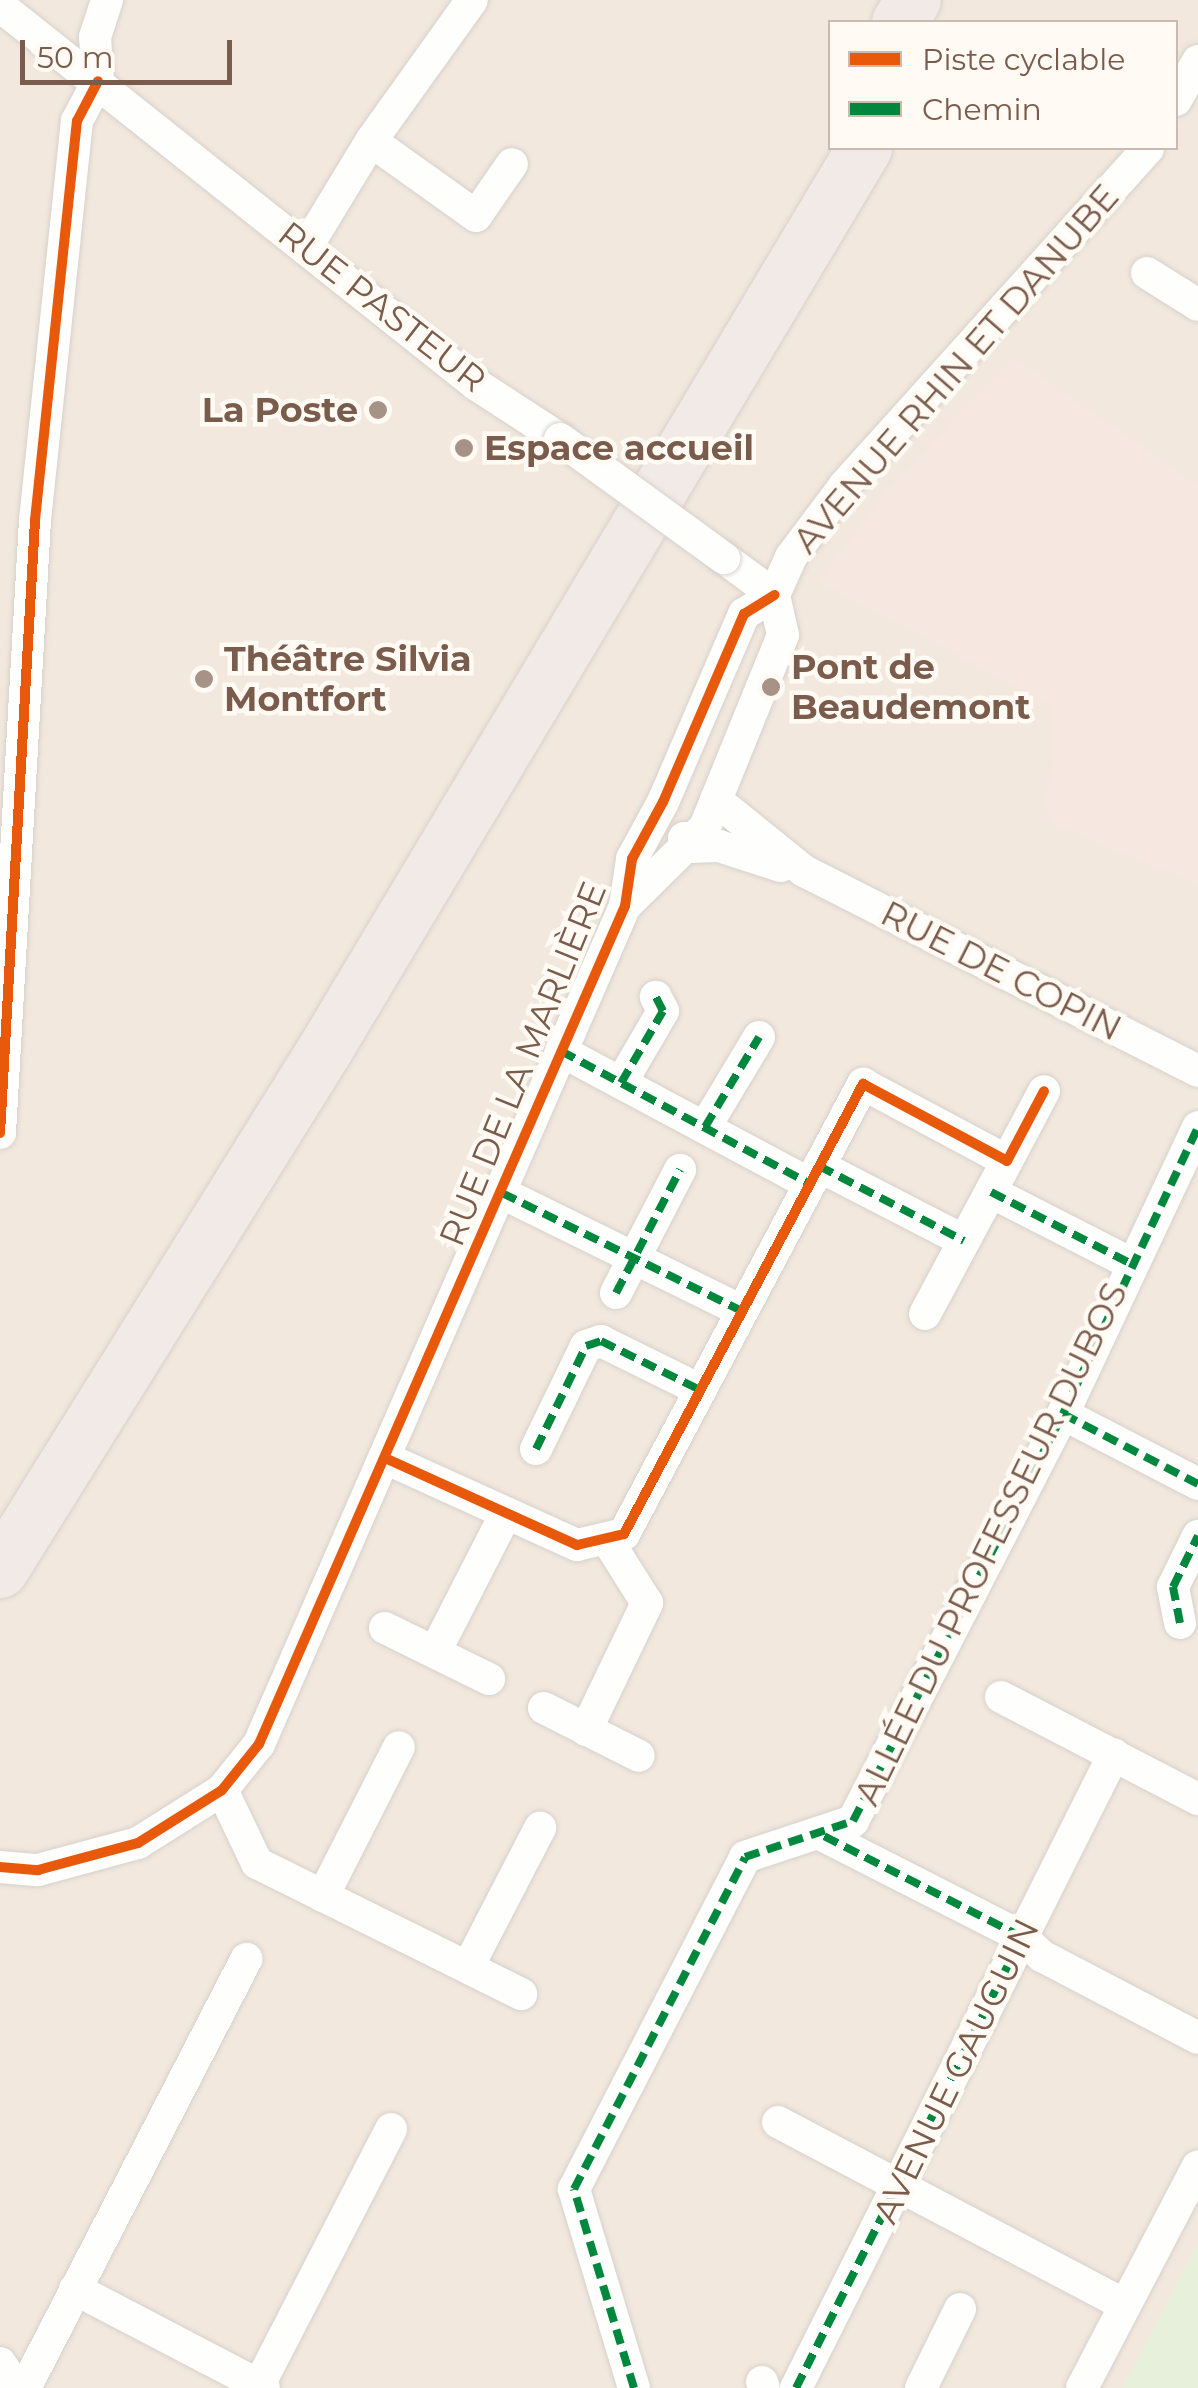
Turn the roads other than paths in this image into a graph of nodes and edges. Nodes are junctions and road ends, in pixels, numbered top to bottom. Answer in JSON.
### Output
{"nodes":[{"id":1,"x":107,"y":0,"type":"edge"},
{"id":2,"x":472,"y":0,"type":"edge"},
{"id":3,"x":0,"y":6,"type":"edge"},
{"id":4,"x":1198,"y":61,"type":"edge"},
{"id":5,"x":98,"y":81,"type":"junction"},
{"id":6,"x":1178,"y":96,"type":"edge"},
{"id":7,"x":828,"y":139,"type":"edge"},
{"id":8,"x":372,"y":141,"type":"junction"},
{"id":9,"x":863,"y":150,"type":"edge"},
{"id":10,"x":1146,"y":150,"type":"edge"},
{"id":11,"x":512,"y":164,"type":"dead end"},
{"id":12,"x":306,"y":248,"type":"junction"},
{"id":13,"x":1146,"y":273,"type":"dead end"},
{"id":14,"x":1198,"y":306,"type":"edge"},
{"id":15,"x":774,"y":595,"type":"junction"},
{"id":16,"x":716,"y":800,"type":"junction"},
{"id":17,"x":664,"y":802,"type":"junction"},
{"id":18,"x":691,"y":848,"type":"junction"},
{"id":19,"x":804,"y":871,"type":"junction"},
{"id":20,"x":625,"y":906,"type":"junction"},
{"id":21,"x":656,"y":996,"type":"dead end"},
{"id":22,"x":759,"y":1037,"type":"dead end"},
{"id":23,"x":562,"y":1051,"type":"junction"},
{"id":24,"x":1198,"y":1071,"type":"edge"},
{"id":25,"x":621,"y":1083,"type":"junction"},
{"id":26,"x":1044,"y":1091,"type":"dead end"},
{"id":27,"x":705,"y":1126,"type":"junction"},
{"id":28,"x":1198,"y":1127,"type":"edge"},
{"id":29,"x":0,"y":1133,"type":"edge"},
{"id":30,"x":1008,"y":1161,"type":"junction"},
{"id":31,"x":680,"y":1170,"type":"dead end"},
{"id":32,"x":814,"y":1175,"type":"junction"},
{"id":33,"x":990,"y":1192,"type":"junction"},
{"id":34,"x":502,"y":1193,"type":"junction"},
{"id":35,"x":964,"y":1241,"type":"junction"},
{"id":36,"x":633,"y":1258,"type":"junction"},
{"id":37,"x":1130,"y":1263,"type":"junction"},
{"id":38,"x":616,"y":1294,"type":"dead end"},
{"id":39,"x":742,"y":1311,"type":"junction"},
{"id":40,"x":925,"y":1314,"type":"dead end"},
{"id":41,"x":700,"y":1390,"type":"junction"},
{"id":42,"x":1063,"y":1414,"type":"junction"},
{"id":43,"x":536,"y":1448,"type":"dead end"},
{"id":44,"x":386,"y":1458,"type":"junction"},
{"id":45,"x":1198,"y":1484,"type":"edge"},
{"id":46,"x":0,"y":1506,"type":"edge"},
{"id":47,"x":506,"y":1513,"type":"junction"},
{"id":48,"x":1198,"y":1536,"type":"edge"},
{"id":49,"x":616,"y":1537,"type":"junction"},
{"id":50,"x":0,"y":1570,"type":"edge"},
{"id":51,"x":1180,"y":1623,"type":"dead end"},
{"id":52,"x":386,"y":1628,"type":"dead end"},
{"id":53,"x":435,"y":1652,"type":"junction"},
{"id":54,"x":488,"y":1679,"type":"dead end"},
{"id":55,"x":1000,"y":1696,"type":"dead end"},
{"id":56,"x":544,"y":1708,"type":"dead end"},
{"id":57,"x":586,"y":1730,"type":"junction"},
{"id":58,"x":399,"y":1746,"type":"dead end"},
{"id":59,"x":1114,"y":1754,"type":"junction"},
{"id":60,"x":639,"y":1756,"type":"dead end"},
{"id":61,"x":222,"y":1790,"type":"junction"},
{"id":62,"x":1198,"y":1800,"type":"edge"},
{"id":63,"x":540,"y":1828,"type":"dead end"},
{"id":64,"x":818,"y":1834,"type":"junction"},
{"id":65,"x":0,"y":1868,"type":"edge"},
{"id":66,"x":322,"y":1896,"type":"junction"},
{"id":67,"x":1022,"y":1937,"type":"junction"},
{"id":68,"x":246,"y":1959,"type":"dead end"},
{"id":69,"x":468,"y":1967,"type":"junction"},
{"id":70,"x":522,"y":1994,"type":"dead end"},
{"id":71,"x":1198,"y":2038,"type":"edge"},
{"id":72,"x":778,"y":2122,"type":"dead end"},
{"id":73,"x":390,"y":2128,"type":"dead end"},
{"id":74,"x":1198,"y":2166,"type":"edge"},
{"id":75,"x":899,"y":2188,"type":"junction"},
{"id":76,"x":74,"y":2289,"type":"junction"},
{"id":77,"x":1125,"y":2305,"type":"junction"},
{"id":78,"x":960,"y":2309,"type":"dead end"},
{"id":79,"x":0,"y":2363,"type":"edge"},
{"id":80,"x":262,"y":2387,"type":"edge"},
{"id":81,"x":16,"y":2388,"type":"edge"},
{"id":82,"x":25,"y":2388,"type":"edge"},
{"id":83,"x":634,"y":2388,"type":"edge"},
{"id":84,"x":796,"y":2388,"type":"edge"},
{"id":85,"x":920,"y":2388,"type":"edge"},
{"id":86,"x":1082,"y":2388,"type":"edge"}],
"edges":[{"from":1,"to":5,"type":"street"},
{"from":2,"to":8,"type":"street"},
{"from":3,"to":5,"type":"street","name":"RUE PASTEUR"},
{"from":4,"to":6,"type":"street"},
{"from":5,"to":12,"type":"street","name":"RUE PASTEUR"},
{"from":5,"to":29,"type":"street"},
{"from":7,"to":46,"type":"highway"},
{"from":8,"to":11,"type":"street"},
{"from":8,"to":12,"type":"street"},
{"from":9,"to":50,"type":"highway"},
{"from":10,"to":15,"type":"street","name":"AVENUE RHIN ET DANUBE"},
{"from":12,"to":15,"type":"street","name":"RUE PASTEUR","bridge":true},
{"from":13,"to":14,"type":"street"},
{"from":15,"to":16,"type":"street","name":"RUE DE LA MARLIÈRE"},
{"from":15,"to":17,"type":"street","name":"RUE DE LA MARLIÈRE"},
{"from":16,"to":17,"type":"street"},
{"from":16,"to":18,"type":"street","name":"RUE DE LA MARLIÈRE"},
{"from":16,"to":19,"type":"street","name":"RUE DE COPIN"},
{"from":17,"to":18,"type":"street"},
{"from":17,"to":20,"type":"street","name":"RUE DE LA MARLIÈRE"},
{"from":18,"to":19,"type":"street","name":"RUE DE COPIN"},
{"from":18,"to":20,"type":"street","name":"RUE DE LA MARLIÈRE"},
{"from":19,"to":24,"type":"street","name":"RUE DE COPIN"},
{"from":20,"to":23,"type":"street","name":"RUE DE LA MARLIÈRE"},
{"from":21,"to":25,"type":"street"},
{"from":22,"to":27,"type":"street"},
{"from":23,"to":25,"type":"street"},
{"from":23,"to":34,"type":"street","name":"RUE DE LA MARLIÈRE"},
{"from":25,"to":27,"type":"street"},
{"from":26,"to":30,"type":"street"},
{"from":27,"to":32,"type":"street"},
{"from":28,"to":37,"type":"street","name":"ALLÉE DU PROFESSEUR DUBOS"},
{"from":30,"to":32,"type":"street"},
{"from":30,"to":33,"type":"street"},
{"from":31,"to":36,"type":"street"},
{"from":32,"to":35,"type":"street"},
{"from":32,"to":39,"type":"street"},
{"from":33,"to":35,"type":"street"},
{"from":33,"to":37,"type":"street"},
{"from":34,"to":36,"type":"street"},
{"from":34,"to":44,"type":"street","name":"RUE DE LA MARLIÈRE"},
{"from":35,"to":40,"type":"street"},
{"from":36,"to":38,"type":"street"},
{"from":36,"to":39,"type":"street"},
{"from":37,"to":42,"type":"street","name":"ALLÉE DU PROFESSEUR DUBOS"},
{"from":39,"to":41,"type":"street"},
{"from":41,"to":43,"type":"street"},
{"from":41,"to":49,"type":"street"},
{"from":42,"to":45,"type":"street"},
{"from":42,"to":64,"type":"street","name":"ALLÉE DU PROFESSEUR DUBOS"},
{"from":44,"to":47,"type":"street"},
{"from":44,"to":61,"type":"street","name":"RUE DE LA MARLIÈRE"},
{"from":47,"to":49,"type":"street"},
{"from":47,"to":53,"type":"street"},
{"from":48,"to":51,"type":"street"},
{"from":49,"to":57,"type":"street"},
{"from":52,"to":53,"type":"street"},
{"from":53,"to":54,"type":"street"},
{"from":55,"to":59,"type":"street"},
{"from":56,"to":57,"type":"street"},
{"from":57,"to":60,"type":"street"},
{"from":58,"to":66,"type":"street"},
{"from":59,"to":62,"type":"street"},
{"from":59,"to":67,"type":"street","name":"AVENUE GAUGUIN"},
{"from":61,"to":65,"type":"street","name":"RUE DE LA MARLIÈRE"},
{"from":61,"to":66,"type":"street"},
{"from":63,"to":69,"type":"street"},
{"from":64,"to":67,"type":"street"},
{"from":64,"to":83,"type":"street","name":"ALLÉE DU PROFESSEUR DUBOS"},
{"from":66,"to":69,"type":"street"},
{"from":67,"to":71,"type":"street"},
{"from":67,"to":75,"type":"street","name":"AVENUE GAUGUIN"},
{"from":68,"to":76,"type":"street"},
{"from":69,"to":70,"type":"street"},
{"from":72,"to":75,"type":"street"},
{"from":73,"to":80,"type":"street"},
{"from":74,"to":77,"type":"street"},
{"from":75,"to":77,"type":"street"},
{"from":75,"to":84,"type":"street","name":"AVENUE GAUGUIN"},
{"from":76,"to":80,"type":"street"},
{"from":76,"to":82,"type":"street"},
{"from":77,"to":86,"type":"street"},
{"from":78,"to":85,"type":"street"},
{"from":79,"to":81,"type":"street"}]}
